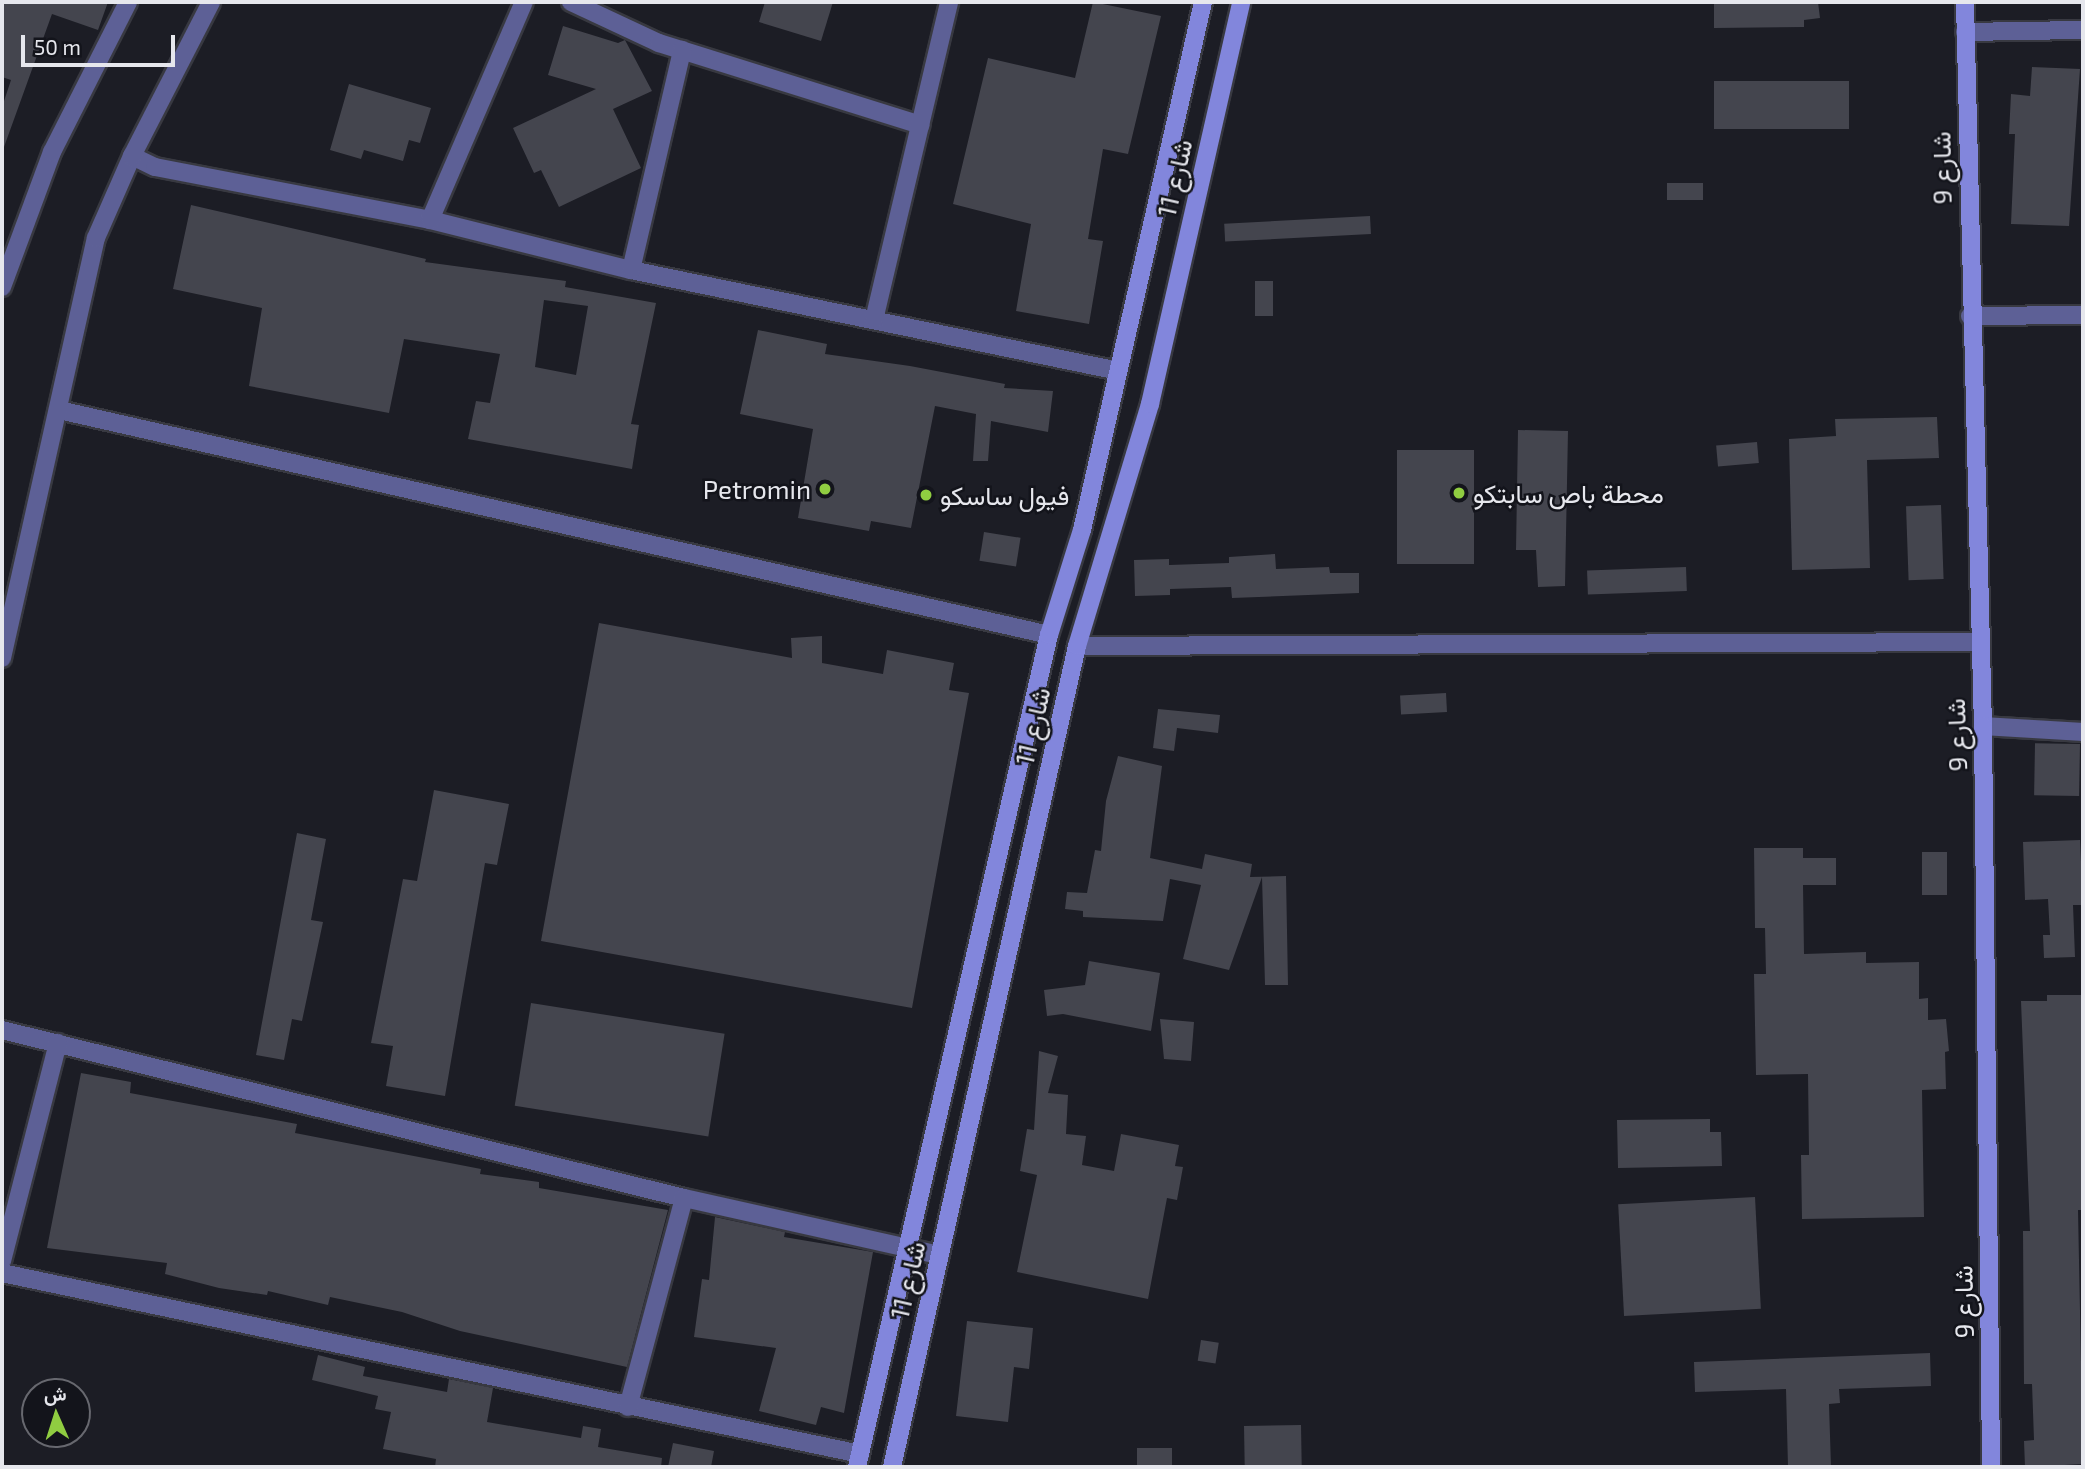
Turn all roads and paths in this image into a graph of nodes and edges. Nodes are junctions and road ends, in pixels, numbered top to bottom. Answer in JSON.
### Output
{"nodes":[{"id":1,"x":128,"y":2,"type":"edge"},
{"id":2,"x":211,"y":2,"type":"edge"},
{"id":3,"x":524,"y":2,"type":"edge"},
{"id":4,"x":571,"y":2,"type":"edge"},
{"id":5,"x":949,"y":2,"type":"edge"},
{"id":6,"x":1203,"y":2,"type":"edge"},
{"id":7,"x":1241,"y":2,"type":"edge"},
{"id":8,"x":1965,"y":2,"type":"edge"},
{"id":9,"x":2083,"y":30,"type":"edge"},
{"id":10,"x":1965,"y":32,"type":"junction"},
{"id":11,"x":682,"y":50,"type":"junction"},
{"id":12,"x":920,"y":125,"type":"junction"},
{"id":13,"x":132,"y":156,"type":"junction"},
{"id":14,"x":430,"y":220,"type":"junction"},
{"id":15,"x":631,"y":270,"type":"junction"},
{"id":16,"x":2,"y":287,"type":"edge"},
{"id":17,"x":2083,"y":315,"type":"edge"},
{"id":18,"x":1969,"y":316,"type":"junction"},
{"id":19,"x":874,"y":320,"type":"junction"},
{"id":20,"x":1118,"y":372,"type":"junction"},
{"id":21,"x":59,"y":410,"type":"junction"},
{"id":22,"x":1049,"y":635,"type":"junction"},
{"id":23,"x":1978,"y":642,"type":"junction"},
{"id":24,"x":1077,"y":646,"type":"junction"},
{"id":25,"x":2,"y":658,"type":"edge"},
{"id":26,"x":1983,"y":726,"type":"junction"},
{"id":27,"x":2083,"y":732,"type":"edge"},
{"id":28,"x":2,"y":1030,"type":"edge"},
{"id":29,"x":58,"y":1044,"type":"junction"},
{"id":30,"x":684,"y":1198,"type":"junction"},
{"id":31,"x":906,"y":1245,"type":"junction"},
{"id":32,"x":940,"y":1255,"type":"junction"},
{"id":33,"x":2,"y":1261,"type":"edge"},
{"id":34,"x":2,"y":1273,"type":"edge"},
{"id":35,"x":628,"y":1407,"type":"junction"},
{"id":36,"x":859,"y":1461,"type":"edge"},
{"id":37,"x":892,"y":1467,"type":"edge"},
{"id":38,"x":1991,"y":1467,"type":"edge"}],
"edges":[{"from":1,"to":16,"type":"street"},
{"from":2,"to":13,"type":"street"},
{"from":3,"to":14,"type":"street"},
{"from":4,"to":11,"type":"street"},
{"from":5,"to":12,"type":"street"},
{"from":6,"to":20,"type":"street","name":"شارع 11"},
{"from":7,"to":24,"type":"street","name":"شارع 11"},
{"from":8,"to":10,"type":"street","name":"شارع 9"},
{"from":9,"to":10,"type":"street"},
{"from":10,"to":18,"type":"street","name":"شارع 9"},
{"from":11,"to":12,"type":"street"},
{"from":11,"to":15,"type":"street"},
{"from":12,"to":19,"type":"street"},
{"from":13,"to":14,"type":"street"},
{"from":13,"to":21,"type":"street"},
{"from":14,"to":15,"type":"street"},
{"from":15,"to":19,"type":"street"},
{"from":17,"to":18,"type":"street"},
{"from":18,"to":23,"type":"street","name":"شارع 9"},
{"from":19,"to":20,"type":"street"},
{"from":20,"to":22,"type":"street","name":"شارع 11"},
{"from":21,"to":22,"type":"street"},
{"from":21,"to":25,"type":"street"},
{"from":22,"to":31,"type":"street","name":"شارع 11"},
{"from":23,"to":24,"type":"street"},
{"from":23,"to":26,"type":"street","name":"شارع 9"},
{"from":24,"to":32,"type":"street","name":"شارع 11"},
{"from":26,"to":27,"type":"street"},
{"from":26,"to":38,"type":"street","name":"شارع 9"},
{"from":28,"to":29,"type":"street"},
{"from":29,"to":30,"type":"street"},
{"from":29,"to":33,"type":"street"},
{"from":30,"to":31,"type":"street"},
{"from":30,"to":35,"type":"street"},
{"from":31,"to":32,"type":"street"},
{"from":31,"to":36,"type":"street","name":"شارع 11"},
{"from":32,"to":37,"type":"street","name":"شارع 11"},
{"from":34,"to":35,"type":"street"},
{"from":35,"to":36,"type":"street"}]}
